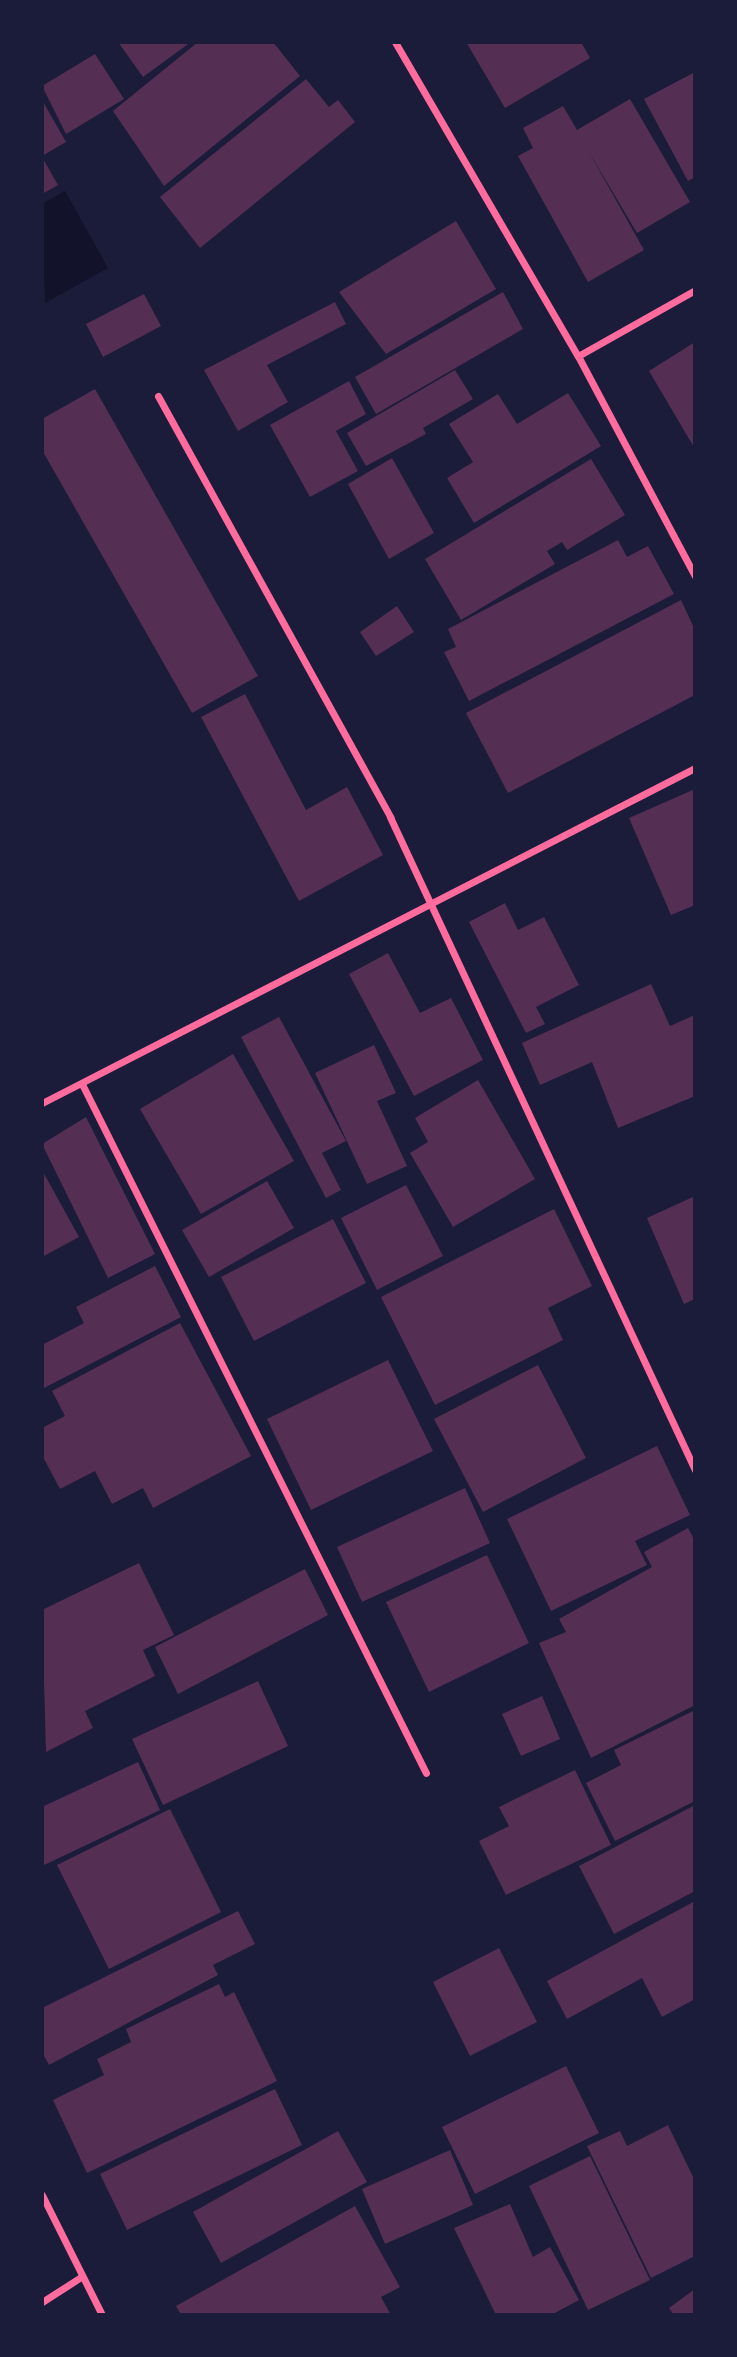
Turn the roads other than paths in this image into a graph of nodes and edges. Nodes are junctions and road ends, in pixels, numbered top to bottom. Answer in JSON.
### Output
{"nodes":[{"id":1,"x":395,"y":42,"type":"edge"},
{"id":2,"x":695,"y":290,"type":"edge"},
{"id":3,"x":578,"y":356,"type":"junction"},
{"id":4,"x":158,"y":396,"type":"dead end"},
{"id":5,"x":695,"y":576,"type":"edge"},
{"id":6,"x":695,"y":768,"type":"edge"},
{"id":7,"x":431,"y":900,"type":"junction"},
{"id":8,"x":82,"y":1084,"type":"junction"},
{"id":9,"x":42,"y":1103,"type":"edge"},
{"id":10,"x":695,"y":1471,"type":"edge"},
{"id":11,"x":426,"y":1773,"type":"dead end"},
{"id":12,"x":42,"y":2195,"type":"edge"},
{"id":13,"x":81,"y":2277,"type":"junction"},
{"id":14,"x":42,"y":2302,"type":"edge"},
{"id":15,"x":102,"y":2315,"type":"edge"}],
"edges":[{"from":1,"to":3,"type":"street"},
{"from":2,"to":3,"type":"street"},
{"from":3,"to":5,"type":"street"},
{"from":4,"to":7,"type":"street"},
{"from":6,"to":7,"type":"street"},
{"from":7,"to":8,"type":"street"},
{"from":7,"to":10,"type":"street"},
{"from":8,"to":9,"type":"street"},
{"from":8,"to":11,"type":"street"},
{"from":12,"to":13,"type":"street"},
{"from":13,"to":14,"type":"street"},
{"from":13,"to":15,"type":"street"}]}
